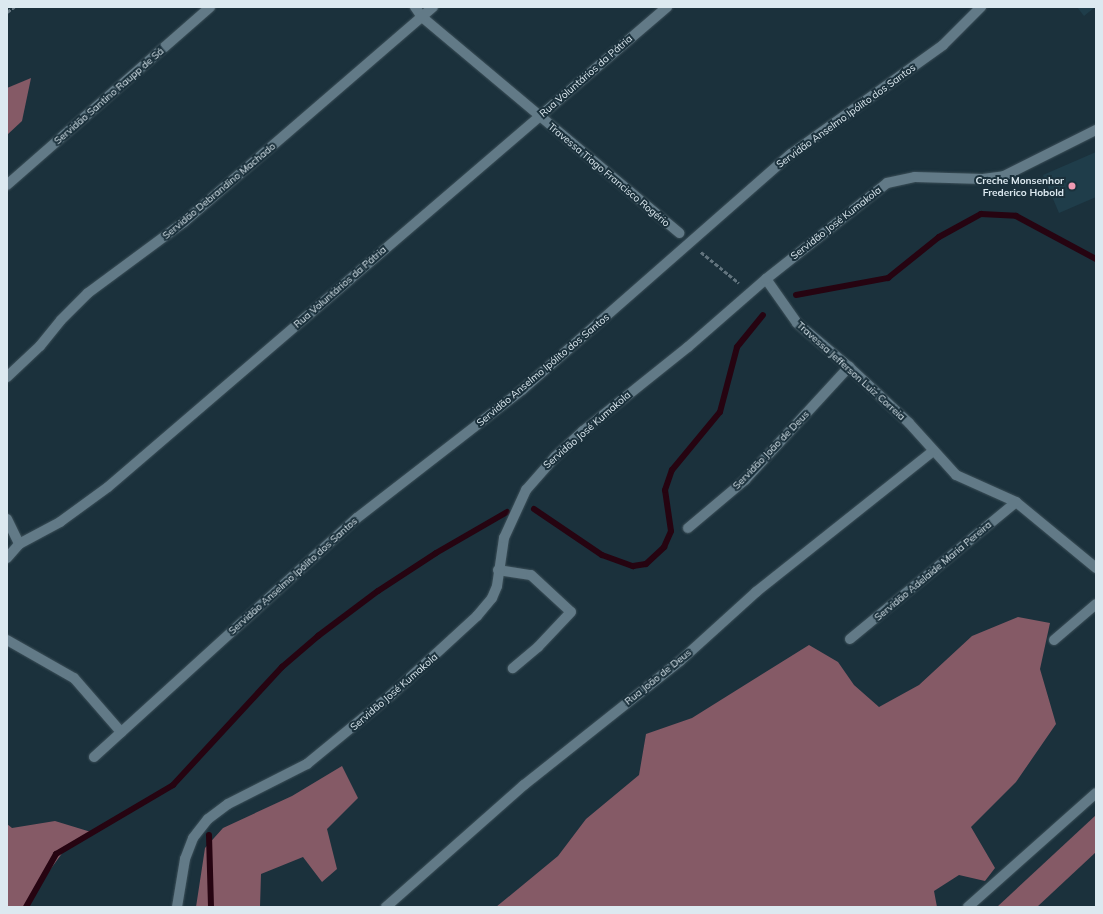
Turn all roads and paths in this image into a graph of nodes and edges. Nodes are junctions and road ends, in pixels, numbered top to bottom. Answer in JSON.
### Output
{"nodes":[{"id":1,"x":14,"y":7,"type":"edge"},
{"id":2,"x":210,"y":7,"type":"edge"},
{"id":3,"x":415,"y":7,"type":"edge"},
{"id":4,"x":433,"y":7,"type":"edge"},
{"id":5,"x":666,"y":7,"type":"edge"},
{"id":6,"x":981,"y":7,"type":"edge"},
{"id":7,"x":7,"y":12,"type":"edge"},
{"id":8,"x":422,"y":17,"type":"junction"},
{"id":9,"x":539,"y":117,"type":"junction"},
{"id":10,"x":1096,"y":130,"type":"edge"},
{"id":11,"x":7,"y":185,"type":"edge"},
{"id":12,"x":679,"y":233,"type":"dead end"},
{"id":13,"x":689,"y":242,"type":"junction"},
{"id":14,"x":766,"y":279,"type":"junction"},
{"id":15,"x":750,"y":292,"type":"junction"},
{"id":16,"x":850,"y":367,"type":"junction"},
{"id":17,"x":7,"y":377,"type":"edge"},
{"id":18,"x":933,"y":451,"type":"junction"},
{"id":19,"x":1016,"y":502,"type":"junction"},
{"id":20,"x":7,"y":519,"type":"edge"},
{"id":21,"x":688,"y":528,"type":"dead end"},
{"id":22,"x":19,"y":544,"type":"junction"},
{"id":23,"x":7,"y":558,"type":"edge"},
{"id":24,"x":1096,"y":568,"type":"edge"},
{"id":25,"x":498,"y":570,"type":"junction"},
{"id":26,"x":1096,"y":604,"type":"edge"},
{"id":27,"x":850,"y":639,"type":"dead end"},
{"id":28,"x":7,"y":640,"type":"edge"},
{"id":29,"x":1054,"y":640,"type":"dead end"},
{"id":30,"x":512,"y":668,"type":"dead end"},
{"id":31,"x":121,"y":732,"type":"junction"},
{"id":32,"x":94,"y":758,"type":"dead end"},
{"id":33,"x":1096,"y":793,"type":"edge"},
{"id":34,"x":177,"y":907,"type":"edge"},
{"id":35,"x":386,"y":907,"type":"edge"},
{"id":36,"x":968,"y":907,"type":"edge"}],
"edges":[{"from":1,"to":7,"type":"path"},
{"from":2,"to":11,"type":"lane","name":"Servidão Santino Raupp de Sá"},
{"from":3,"to":8,"type":"lane","name":"Travessa Tiago Francisco Rogério"},
{"from":4,"to":8,"type":"lane","name":"Servidão Debrandino Machado"},
{"from":5,"to":9,"type":"lane","name":"Rua Voluntários da Pátria"},
{"from":6,"to":13,"type":"lane","name":"Servidão Anselmo Ipólito dos Santos"},
{"from":8,"to":9,"type":"lane","name":"Travessa Tiago Francisco Rogério"},
{"from":8,"to":17,"type":"lane","name":"Servidão Debrandino Machado"},
{"from":9,"to":12,"type":"lane","name":"Travessa Tiago Francisco Rogério"},
{"from":9,"to":22,"type":"lane","name":"Rua Voluntários da Pátria"},
{"from":10,"to":14,"type":"lane","name":"Servidão José Kumakola"},
{"from":13,"to":15,"type":"path"},
{"from":13,"to":31,"type":"lane","name":"Servidão Anselmo Ipólito dos Santos"},
{"from":14,"to":15,"type":"lane","name":"Servidão José Kumakola"},
{"from":14,"to":16,"type":"lane","name":"Travessa Jefferson Luiz Correia"},
{"from":15,"to":25,"type":"lane","name":"Servidão José Kumakola"},
{"from":16,"to":18,"type":"lane","name":"Travessa Jefferson Luiz Correia"},
{"from":16,"to":21,"type":"lane","name":"Servidão João de Deus"},
{"from":18,"to":19,"type":"lane","name":"Travessa Jefferson Luiz Correia"},
{"from":18,"to":35,"type":"lane","name":"Rua João de Deus"},
{"from":19,"to":24,"type":"lane","name":"Travessa Jefferson Luiz Correia"},
{"from":19,"to":27,"type":"lane","name":"Servidão Adelaide Maria Pereira"},
{"from":20,"to":22,"type":"lane"},
{"from":22,"to":23,"type":"lane","name":"Rua Voluntários da Pátria"},
{"from":25,"to":30,"type":"lane"},
{"from":25,"to":34,"type":"lane","name":"Servidão José Kumakola"},
{"from":26,"to":29,"type":"lane"},
{"from":28,"to":31,"type":"lane"},
{"from":31,"to":32,"type":"lane","name":"Servidão Anselmo Ipólito dos Santos"},
{"from":33,"to":36,"type":"lane"}]}
